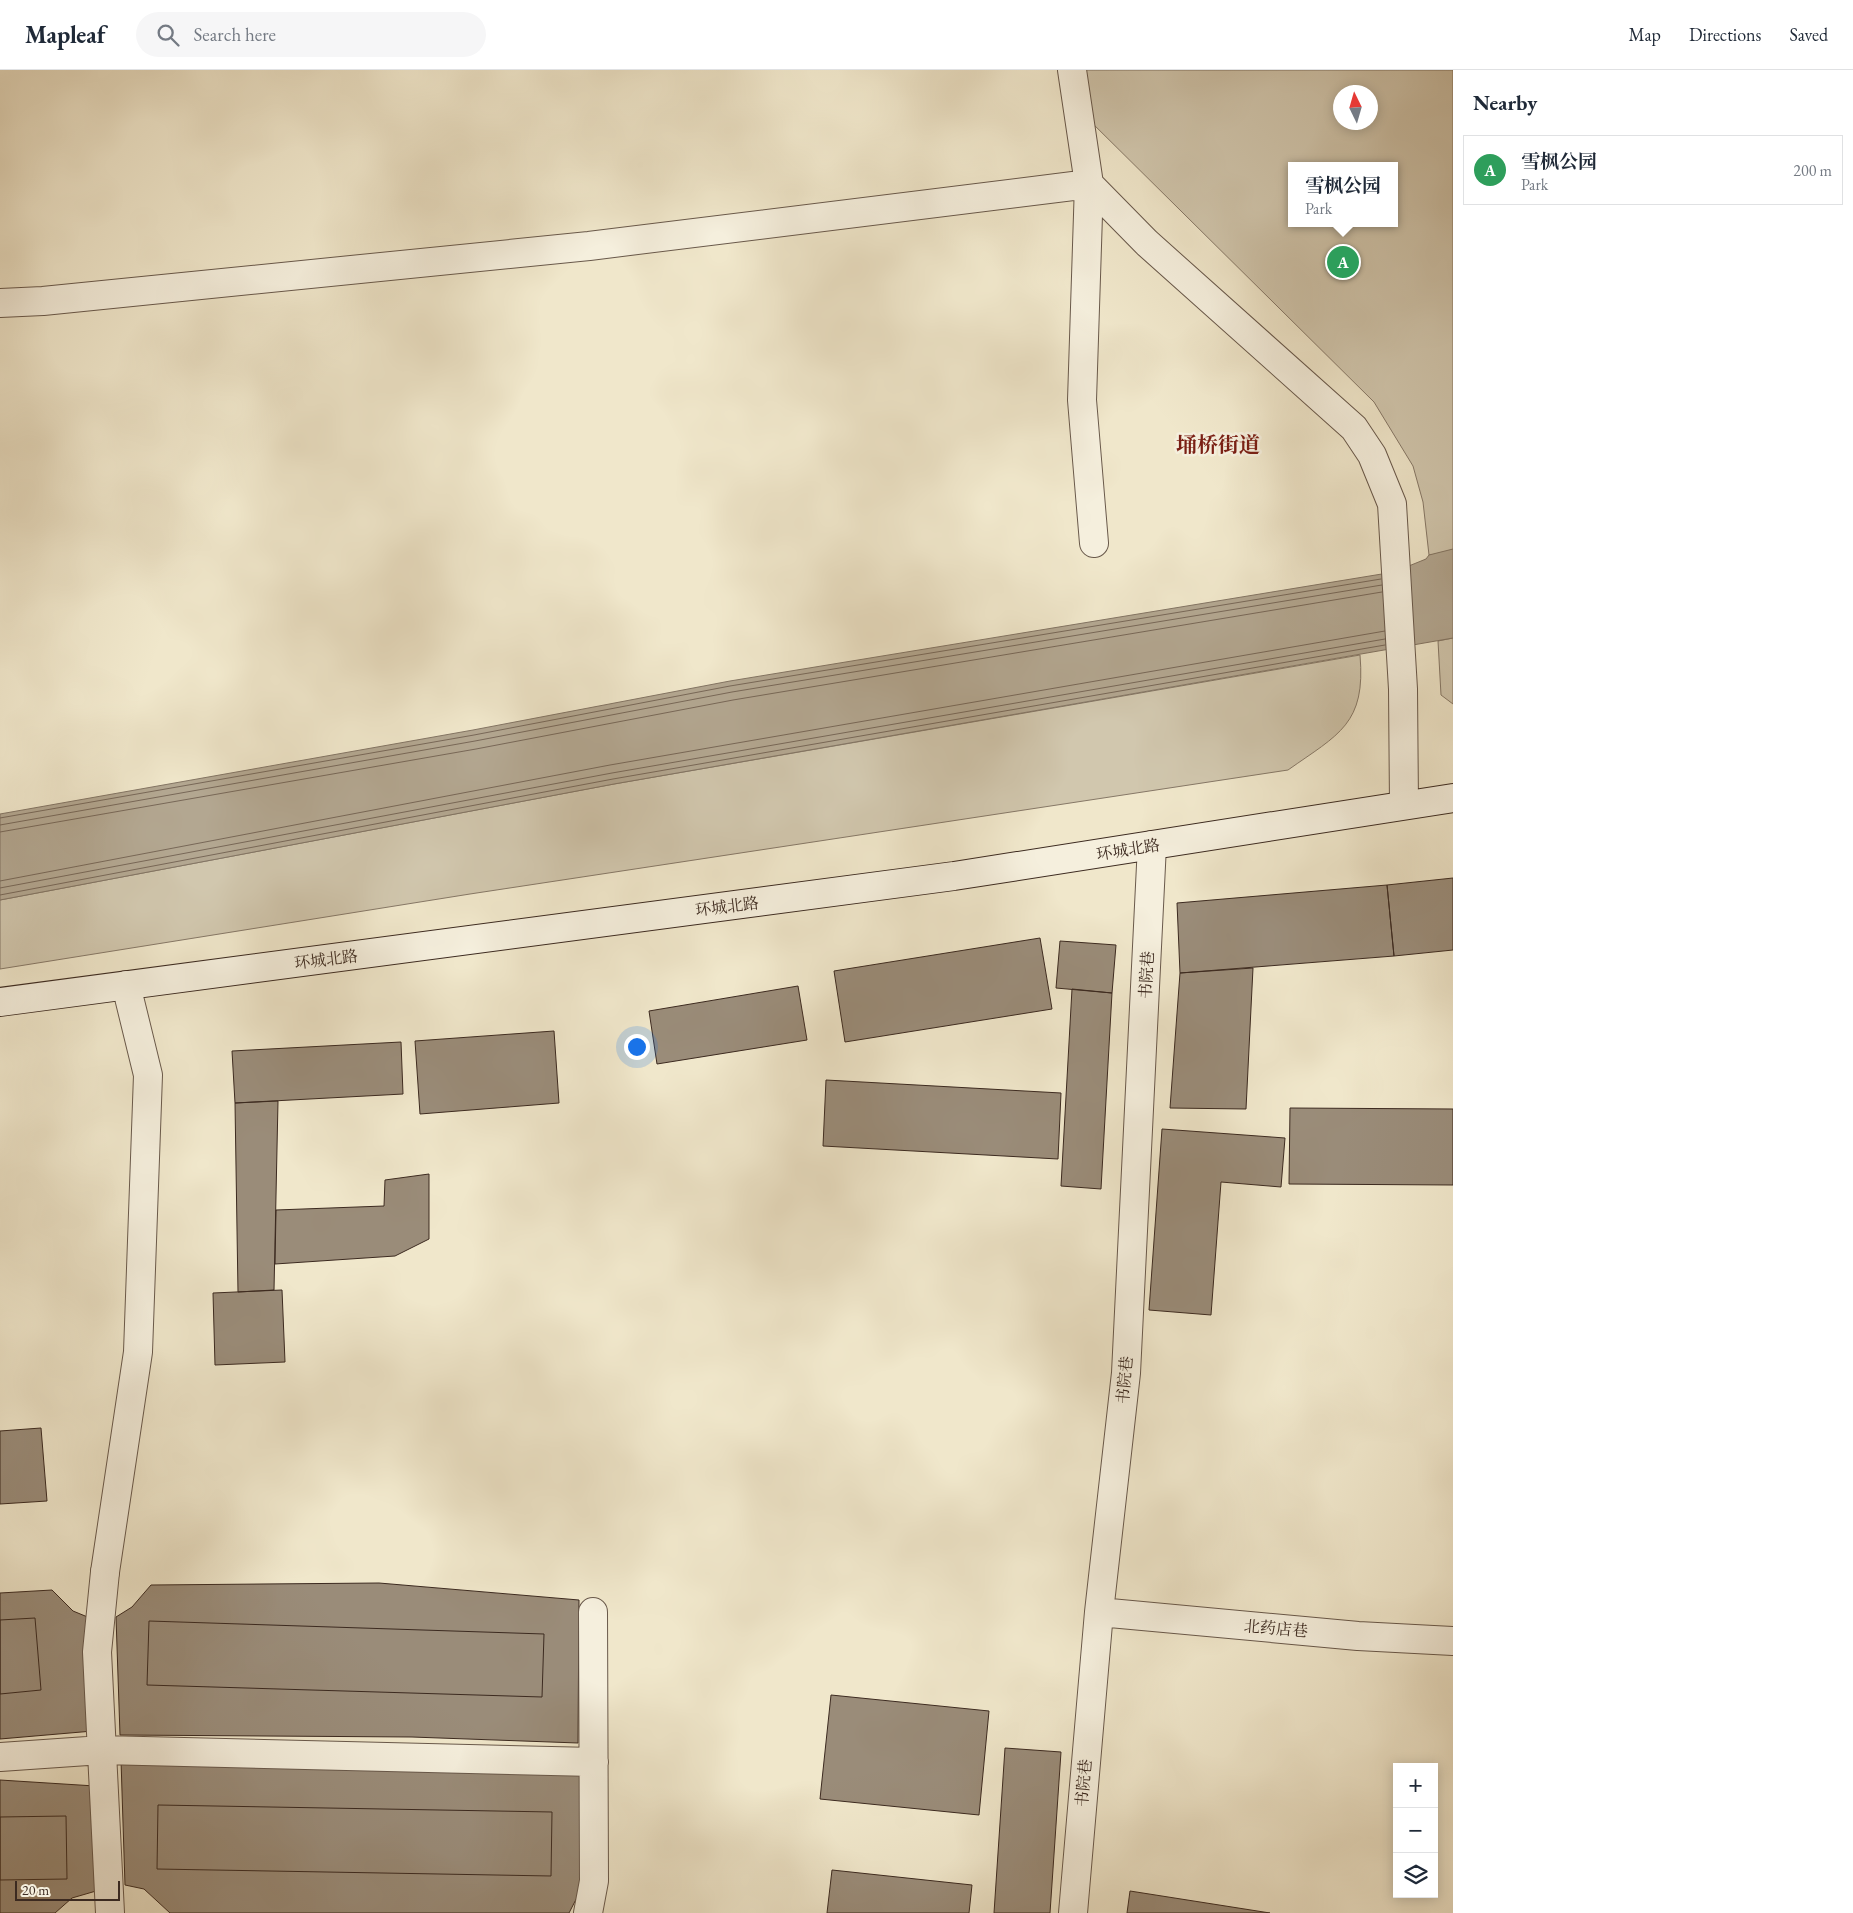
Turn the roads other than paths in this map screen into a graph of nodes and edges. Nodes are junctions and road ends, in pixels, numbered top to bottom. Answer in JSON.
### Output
{"nodes":[{"id":1,"x":1072,"y":70,"type":"edge"},
{"id":2,"x":1089,"y":184,"type":"junction"},
{"id":3,"x":0,"y":303,"type":"edge"},
{"id":4,"x":1094,"y":543,"type":"dead end"},
{"id":5,"x":1453,"y":798,"type":"edge"},
{"id":6,"x":1404,"y":805,"type":"junction"},
{"id":7,"x":1152,"y":845,"type":"junction"},
{"id":8,"x":126,"y":985,"type":"junction"},
{"id":9,"x":0,"y":1002,"type":"edge"},
{"id":10,"x":593,"y":1612,"type":"dead end"},
{"id":11,"x":1099,"y":1612,"type":"junction"},
{"id":12,"x":1453,"y":1641,"type":"edge"},
{"id":13,"x":102,"y":1750,"type":"junction"},
{"id":14,"x":0,"y":1757,"type":"edge"},
{"id":15,"x":594,"y":1762,"type":"junction"},
{"id":16,"x":110,"y":1913,"type":"edge"},
{"id":17,"x":588,"y":1913,"type":"edge"},
{"id":18,"x":1072,"y":1913,"type":"edge"}],
"edges":[{"from":1,"to":2,"type":"street"},
{"from":2,"to":3,"type":"street"},
{"from":2,"to":4,"type":"street"},
{"from":2,"to":6,"type":"street"},
{"from":5,"to":6,"type":"street","name":"环城北路"},
{"from":6,"to":7,"type":"street","name":"环城北路"},
{"from":7,"to":8,"type":"street","name":"环城北路"},
{"from":7,"to":11,"type":"street","name":"书院巷"},
{"from":8,"to":9,"type":"street","name":"环城北路"},
{"from":8,"to":13,"type":"street"},
{"from":10,"to":15,"type":"street"},
{"from":11,"to":12,"type":"street","name":"北药店巷"},
{"from":11,"to":18,"type":"street","name":"书院巷"},
{"from":13,"to":14,"type":"street"},
{"from":13,"to":15,"type":"street"},
{"from":13,"to":16,"type":"street"},
{"from":15,"to":17,"type":"street"}]}
